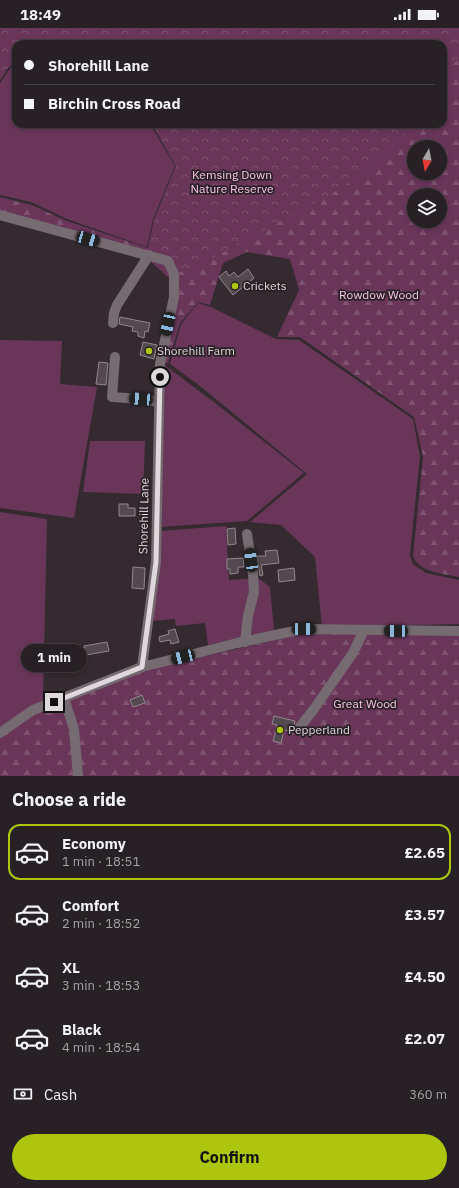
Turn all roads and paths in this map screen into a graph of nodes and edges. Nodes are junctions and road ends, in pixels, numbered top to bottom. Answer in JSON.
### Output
{"nodes":[{"id":1,"x":0,"y":215,"type":"edge"},
{"id":2,"x":149,"y":256,"type":"junction"},
{"id":3,"x":113,"y":323,"type":"dead end"},
{"id":4,"x":115,"y":357,"type":"dead end"},
{"id":5,"x":159,"y":402,"type":"junction"},
{"id":6,"x":247,"y":534,"type":"dead end"},
{"id":7,"x":364,"y":630,"type":"junction"},
{"id":8,"x":459,"y":631,"type":"edge"},
{"id":9,"x":245,"y":642,"type":"junction"},
{"id":10,"x":142,"y":667,"type":"junction"},
{"id":11,"x":64,"y":698,"type":"junction"},
{"id":12,"x":299,"y":728,"type":"dead end"},
{"id":13,"x":0,"y":733,"type":"edge"},
{"id":14,"x":78,"y":776,"type":"edge"}],
"edges":[{"from":1,"to":2,"type":"street"},
{"from":2,"to":3,"type":"street"},
{"from":2,"to":5,"type":"street","name":"Shorehill Lane"},
{"from":4,"to":5,"type":"street"},
{"from":5,"to":10,"type":"street","name":"Shorehill Lane"},
{"from":6,"to":9,"type":"street"},
{"from":7,"to":8,"type":"street"},
{"from":7,"to":9,"type":"street"},
{"from":7,"to":12,"type":"street"},
{"from":9,"to":10,"type":"street"},
{"from":10,"to":11,"type":"street"},
{"from":11,"to":13,"type":"street"},
{"from":11,"to":14,"type":"street"}]}
